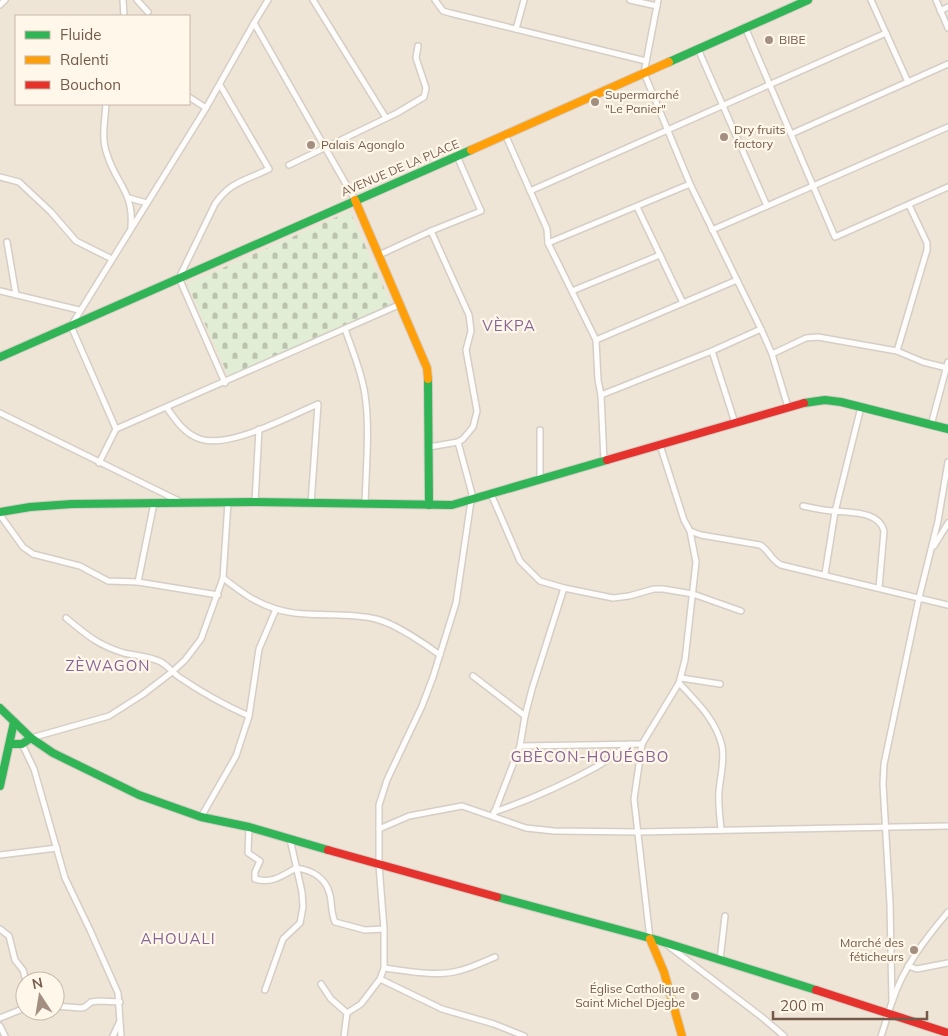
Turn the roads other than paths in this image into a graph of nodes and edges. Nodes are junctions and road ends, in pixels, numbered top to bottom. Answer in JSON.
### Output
{"nodes":[{"id":1,"x":5,"y":0,"type":"edge"},
{"id":2,"x":122,"y":0,"type":"edge"},
{"id":3,"x":137,"y":0,"type":"edge"},
{"id":4,"x":268,"y":0,"type":"edge"},
{"id":5,"x":313,"y":0,"type":"edge"},
{"id":6,"x":434,"y":0,"type":"edge"},
{"id":7,"x":524,"y":0,"type":"edge"},
{"id":8,"x":630,"y":0,"type":"edge"},
{"id":9,"x":808,"y":0,"type":"edge"},
{"id":10,"x":871,"y":0,"type":"edge"},
{"id":11,"x":936,"y":0,"type":"edge"},
{"id":12,"x":658,"y":3,"type":"edge"},
{"id":13,"x":0,"y":5,"type":"edge"},
{"id":14,"x":948,"y":7,"type":"edge"},
{"id":15,"x":940,"y":10,"type":"junction"},
{"id":16,"x":148,"y":12,"type":"dead end"},
{"id":17,"x":124,"y":15,"type":"edge"},
{"id":18,"x":254,"y":23,"type":"junction"},
{"id":19,"x":745,"y":27,"type":"junction"},
{"id":20,"x":948,"y":28,"type":"edge"},
{"id":21,"x":516,"y":30,"type":"junction"},
{"id":22,"x":886,"y":33,"type":"junction"},
{"id":23,"x":418,"y":46,"type":"dead end"},
{"id":24,"x":698,"y":49,"type":"junction"},
{"id":25,"x":646,"y":61,"type":"junction"},
{"id":26,"x":948,"y":64,"type":"edge"},
{"id":27,"x":644,"y":73,"type":"junction"},
{"id":28,"x":908,"y":82,"type":"junction"},
{"id":29,"x":770,"y":83,"type":"junction"},
{"id":30,"x":220,"y":85,"type":"junction"},
{"id":31,"x":190,"y":98,"type":"edge"},
{"id":32,"x":106,"y":105,"type":"edge"},
{"id":33,"x":723,"y":105,"type":"junction"},
{"id":34,"x":206,"y":108,"type":"junction"},
{"id":35,"x":386,"y":118,"type":"junction"},
{"id":36,"x":948,"y":127,"type":"edge"},
{"id":37,"x":667,"y":130,"type":"junction"},
{"id":38,"x":505,"y":134,"type":"junction"},
{"id":39,"x":791,"y":134,"type":"junction"},
{"id":40,"x":325,"y":147,"type":"junction"},
{"id":41,"x":457,"y":156,"type":"junction"},
{"id":42,"x":289,"y":165,"type":"dead end"},
{"id":43,"x":0,"y":177,"type":"edge"},
{"id":44,"x":690,"y":184,"type":"junction"},
{"id":45,"x":813,"y":185,"type":"junction"},
{"id":46,"x":948,"y":187,"type":"edge"},
{"id":47,"x":530,"y":191,"type":"junction"},
{"id":48,"x":129,"y":198,"type":"junction"},
{"id":49,"x":355,"y":200,"type":"junction"},
{"id":50,"x":147,"y":203,"type":"junction"},
{"id":51,"x":909,"y":204,"type":"junction"},
{"id":52,"x":767,"y":206,"type":"junction"},
{"id":53,"x":637,"y":207,"type":"junction"},
{"id":54,"x":130,"y":228,"type":"junction"},
{"id":55,"x":712,"y":230,"type":"junction"},
{"id":56,"x":431,"y":231,"type":"junction"},
{"id":57,"x":7,"y":242,"type":"dead end"},
{"id":58,"x":548,"y":243,"type":"junction"},
{"id":59,"x":379,"y":255,"type":"junction"},
{"id":60,"x":660,"y":255,"type":"junction"},
{"id":61,"x":112,"y":259,"type":"junction"},
{"id":62,"x":179,"y":278,"type":"junction"},
{"id":63,"x":737,"y":280,"type":"junction"},
{"id":64,"x":572,"y":291,"type":"junction"},
{"id":65,"x":0,"y":292,"type":"edge"},
{"id":66,"x":16,"y":295,"type":"junction"},
{"id":67,"x":684,"y":303,"type":"junction"},
{"id":68,"x":401,"y":304,"type":"junction"},
{"id":69,"x":79,"y":310,"type":"junction"},
{"id":70,"x":71,"y":326,"type":"junction"},
{"id":71,"x":345,"y":329,"type":"junction"},
{"id":72,"x":761,"y":329,"type":"junction"},
{"id":73,"x":596,"y":340,"type":"junction"},
{"id":74,"x":897,"y":350,"type":"junction"},
{"id":75,"x":712,"y":351,"type":"junction"},
{"id":76,"x":772,"y":354,"type":"junction"},
{"id":77,"x":0,"y":357,"type":"edge"},
{"id":78,"x":947,"y":365,"type":"edge"},
{"id":79,"x":225,"y":382,"type":"junction"},
{"id":80,"x":601,"y":395,"type":"junction"},
{"id":81,"x":788,"y":407,"type":"junction"},
{"id":82,"x":861,"y":407,"type":"junction"},
{"id":83,"x":167,"y":408,"type":"junction"},
{"id":84,"x":0,"y":413,"type":"edge"},
{"id":85,"x":735,"y":423,"type":"junction"},
{"id":86,"x":932,"y":425,"type":"junction"},
{"id":87,"x":116,"y":429,"type":"junction"},
{"id":88,"x":259,"y":429,"type":"junction"},
{"id":89,"x":948,"y":429,"type":"edge"},
{"id":90,"x":540,"y":430,"type":"dead end"},
{"id":91,"x":458,"y":442,"type":"junction"},
{"id":92,"x":660,"y":445,"type":"junction"},
{"id":93,"x":429,"y":447,"type":"junction"},
{"id":94,"x":604,"y":461,"type":"junction"},
{"id":95,"x":948,"y":462,"type":"edge"},
{"id":96,"x":99,"y":463,"type":"junction"},
{"id":97,"x":540,"y":478,"type":"junction"},
{"id":98,"x":491,"y":494,"type":"junction"},
{"id":99,"x":470,"y":501,"type":"junction"},
{"id":100,"x":182,"y":502,"type":"junction"},
{"id":101,"x":228,"y":502,"type":"junction"},
{"id":102,"x":255,"y":502,"type":"junction"},
{"id":103,"x":154,"y":504,"type":"junction"},
{"id":104,"x":311,"y":504,"type":"junction"},
{"id":105,"x":365,"y":504,"type":"junction"},
{"id":106,"x":429,"y":505,"type":"junction"},
{"id":107,"x":803,"y":506,"type":"dead end"},
{"id":108,"x":835,"y":512,"type":"junction"},
{"id":109,"x":0,"y":514,"type":"edge"},
{"id":110,"x":948,"y":523,"type":"edge"},
{"id":111,"x":690,"y":531,"type":"junction"},
{"id":112,"x":932,"y":550,"type":"junction"},
{"id":113,"x":825,"y":574,"type":"junction"},
{"id":114,"x":223,"y":578,"type":"junction"},
{"id":115,"x":138,"y":582,"type":"junction"},
{"id":116,"x":564,"y":588,"type":"junction"},
{"id":117,"x":879,"y":588,"type":"junction"},
{"id":118,"x":693,"y":594,"type":"junction"},
{"id":119,"x":218,"y":595,"type":"junction"},
{"id":120,"x":919,"y":598,"type":"junction"},
{"id":121,"x":948,"y":605,"type":"edge"},
{"id":122,"x":276,"y":609,"type":"junction"},
{"id":123,"x":741,"y":611,"type":"dead end"},
{"id":124,"x":66,"y":618,"type":"dead end"},
{"id":125,"x":440,"y":655,"type":"junction"},
{"id":126,"x":172,"y":672,"type":"junction"},
{"id":127,"x":473,"y":676,"type":"dead end"},
{"id":128,"x":680,"y":680,"type":"junction"},
{"id":129,"x":720,"y":684,"type":"dead end"},
{"id":130,"x":0,"y":708,"type":"edge"},
{"id":131,"x":249,"y":716,"type":"junction"},
{"id":132,"x":525,"y":716,"type":"junction"},
{"id":133,"x":14,"y":722,"type":"junction"},
{"id":134,"x":31,"y":738,"type":"junction"},
{"id":135,"x":10,"y":744,"type":"junction"},
{"id":136,"x":22,"y":744,"type":"junction"},
{"id":137,"x":630,"y":744,"type":"junction"},
{"id":138,"x":642,"y":744,"type":"junction"},
{"id":139,"x":520,"y":746,"type":"junction"},
{"id":140,"x":0,"y":785,"type":"edge"},
{"id":141,"x":493,"y":814,"type":"junction"},
{"id":142,"x":201,"y":817,"type":"junction"},
{"id":143,"x":948,"y":826,"type":"edge"},
{"id":144,"x":249,"y":827,"type":"junction"},
{"id":145,"x":885,"y":827,"type":"junction"},
{"id":146,"x":378,"y":829,"type":"junction"},
{"id":147,"x":720,"y":830,"type":"junction"},
{"id":148,"x":638,"y":832,"type":"junction"},
{"id":149,"x":290,"y":839,"type":"junction"},
{"id":150,"x":57,"y":848,"type":"junction"},
{"id":151,"x":0,"y":855,"type":"edge"},
{"id":152,"x":379,"y":865,"type":"junction"},
{"id":153,"x":296,"y":868,"type":"junction"},
{"id":154,"x":948,"y":912,"type":"edge"},
{"id":155,"x":725,"y":916,"type":"dead end"},
{"id":156,"x":384,"y":928,"type":"junction"},
{"id":157,"x":0,"y":929,"type":"edge"},
{"id":158,"x":650,"y":938,"type":"junction"},
{"id":159,"x":664,"y":942,"type":"junction"},
{"id":160,"x":495,"y":957,"type":"dead end"},
{"id":161,"x":720,"y":960,"type":"junction"},
{"id":162,"x":948,"y":963,"type":"edge"},
{"id":163,"x":908,"y":966,"type":"junction"},
{"id":164,"x":384,"y":968,"type":"junction"},
{"id":165,"x":23,"y":971,"type":"edge"},
{"id":166,"x":380,"y":979,"type":"junction"},
{"id":167,"x":321,"y":984,"type":"dead end"},
{"id":168,"x":265,"y":990,"type":"dead end"},
{"id":169,"x":120,"y":1002,"type":"junction"},
{"id":170,"x":892,"y":1002,"type":"junction"},
{"id":171,"x":65,"y":1007,"type":"edge"},
{"id":172,"x":15,"y":1012,"type":"edge"},
{"id":173,"x":347,"y":1013,"type":"junction"},
{"id":174,"x":889,"y":1013,"type":"junction"},
{"id":175,"x":0,"y":1018,"type":"edge"},
{"id":176,"x":119,"y":1022,"type":"junction"},
{"id":177,"x":0,"y":1026,"type":"edge"},
{"id":178,"x":948,"y":1033,"type":"edge"},
{"id":179,"x":5,"y":1036,"type":"edge"},
{"id":180,"x":113,"y":1036,"type":"edge"},
{"id":181,"x":121,"y":1036,"type":"edge"},
{"id":182,"x":344,"y":1036,"type":"edge"},
{"id":183,"x":524,"y":1036,"type":"edge"},
{"id":184,"x":682,"y":1036,"type":"edge"},
{"id":185,"x":784,"y":1036,"type":"edge"},
{"id":186,"x":881,"y":1036,"type":"edge"}],
"edges":[{"from":1,"to":13,"type":"street"},
{"from":2,"to":17,"type":"street"},
{"from":3,"to":16,"type":"street"},
{"from":4,"to":18,"type":"street"},
{"from":5,"to":35,"type":"street"},
{"from":6,"to":21,"type":"street"},
{"from":7,"to":21,"type":"street"},
{"from":8,"to":12,"type":"street"},
{"from":9,"to":19,"type":"street","name":"AVENUE DE LA PLACE"},
{"from":10,"to":22,"type":"street"},
{"from":11,"to":15,"type":"street"},
{"from":12,"to":25,"type":"street"},
{"from":14,"to":15,"type":"street"},
{"from":15,"to":20,"type":"street"},
{"from":18,"to":30,"type":"street"},
{"from":18,"to":40,"type":"street"},
{"from":19,"to":24,"type":"street","name":"AVENUE DE LA PLACE"},
{"from":19,"to":29,"type":"street"},
{"from":21,"to":25,"type":"street"},
{"from":22,"to":28,"type":"street"},
{"from":22,"to":29,"type":"street"},
{"from":23,"to":35,"type":"street"},
{"from":24,"to":27,"type":"street","name":"AVENUE DE LA PLACE"},
{"from":24,"to":33,"type":"street"},
{"from":25,"to":27,"type":"street"},
{"from":26,"to":28,"type":"street"},
{"from":27,"to":37,"type":"street"},
{"from":27,"to":38,"type":"street","name":"AVENUE DE LA PLACE"},
{"from":28,"to":39,"type":"street"},
{"from":29,"to":33,"type":"street"},
{"from":29,"to":39,"type":"street"},
{"from":30,"to":34,"type":"street"},
{"from":30,"to":62,"type":"street"},
{"from":31,"to":34,"type":"street"},
{"from":32,"to":48,"type":"street"},
{"from":33,"to":37,"type":"street"},
{"from":33,"to":52,"type":"street"},
{"from":34,"to":50,"type":"street"},
{"from":35,"to":40,"type":"street"},
{"from":36,"to":45,"type":"street"},
{"from":37,"to":44,"type":"street"},
{"from":37,"to":47,"type":"street"},
{"from":38,"to":41,"type":"street","name":"AVENUE DE LA PLACE"},
{"from":38,"to":47,"type":"street"},
{"from":39,"to":45,"type":"street"},
{"from":40,"to":42,"type":"street"},
{"from":40,"to":49,"type":"street"},
{"from":41,"to":49,"type":"street","name":"AVENUE DE LA PLACE"},
{"from":41,"to":56,"type":"street"},
{"from":43,"to":61,"type":"street"},
{"from":44,"to":53,"type":"street"},
{"from":44,"to":55,"type":"street"},
{"from":45,"to":51,"type":"street"},
{"from":45,"to":52,"type":"street"},
{"from":46,"to":51,"type":"street"},
{"from":47,"to":58,"type":"street"},
{"from":48,"to":50,"type":"street"},
{"from":48,"to":54,"type":"street"},
{"from":49,"to":59,"type":"street"},
{"from":49,"to":62,"type":"street","name":"AVENUE DE LA PLACE"},
{"from":50,"to":54,"type":"street"},
{"from":51,"to":74,"type":"street"},
{"from":52,"to":55,"type":"street"},
{"from":53,"to":58,"type":"street"},
{"from":53,"to":60,"type":"street"},
{"from":54,"to":61,"type":"street"},
{"from":55,"to":63,"type":"street"},
{"from":56,"to":59,"type":"street"},
{"from":56,"to":91,"type":"street"},
{"from":57,"to":66,"type":"street"},
{"from":58,"to":64,"type":"street"},
{"from":59,"to":68,"type":"street"},
{"from":60,"to":64,"type":"street"},
{"from":60,"to":67,"type":"street"},
{"from":61,"to":69,"type":"street"},
{"from":62,"to":70,"type":"street","name":"AVENUE DE LA PLACE"},
{"from":62,"to":79,"type":"street"},
{"from":63,"to":67,"type":"street"},
{"from":63,"to":72,"type":"street"},
{"from":64,"to":73,"type":"street"},
{"from":65,"to":66,"type":"street"},
{"from":66,"to":69,"type":"street"},
{"from":67,"to":73,"type":"street"},
{"from":68,"to":71,"type":"street"},
{"from":68,"to":93,"type":"street"},
{"from":69,"to":70,"type":"street"},
{"from":70,"to":77,"type":"street","name":"AVENUE DE LA PLACE"},
{"from":70,"to":87,"type":"street"},
{"from":71,"to":79,"type":"street"},
{"from":71,"to":105,"type":"street"},
{"from":72,"to":75,"type":"street"},
{"from":72,"to":76,"type":"street"},
{"from":73,"to":80,"type":"street"},
{"from":74,"to":76,"type":"street"},
{"from":74,"to":78,"type":"street"},
{"from":75,"to":80,"type":"street"},
{"from":75,"to":85,"type":"street"},
{"from":76,"to":81,"type":"street"},
{"from":78,"to":86,"type":"street"},
{"from":79,"to":83,"type":"street"},
{"from":80,"to":94,"type":"street"},
{"from":81,"to":82,"type":"street"},
{"from":81,"to":85,"type":"street"},
{"from":82,"to":86,"type":"street"},
{"from":82,"to":108,"type":"street"},
{"from":83,"to":87,"type":"street"},
{"from":83,"to":88,"type":"street"},
{"from":84,"to":96,"type":"street"},
{"from":85,"to":92,"type":"street"},
{"from":86,"to":89,"type":"street"},
{"from":87,"to":96,"type":"street"},
{"from":88,"to":102,"type":"street"},
{"from":88,"to":104,"type":"street"},
{"from":90,"to":97,"type":"street"},
{"from":91,"to":93,"type":"street"},
{"from":91,"to":99,"type":"street"},
{"from":92,"to":94,"type":"street"},
{"from":92,"to":111,"type":"street"},
{"from":93,"to":106,"type":"street"},
{"from":94,"to":97,"type":"street"},
{"from":95,"to":112,"type":"street"},
{"from":96,"to":100,"type":"street"},
{"from":97,"to":98,"type":"street"},
{"from":98,"to":99,"type":"street"},
{"from":98,"to":116,"type":"street"},
{"from":99,"to":106,"type":"street"},
{"from":99,"to":125,"type":"street"},
{"from":100,"to":101,"type":"street"},
{"from":100,"to":103,"type":"street"},
{"from":101,"to":102,"type":"street"},
{"from":101,"to":114,"type":"street"},
{"from":102,"to":104,"type":"street"},
{"from":103,"to":109,"type":"street"},
{"from":103,"to":115,"type":"street"},
{"from":104,"to":105,"type":"street"},
{"from":105,"to":106,"type":"street"},
{"from":107,"to":108,"type":"street"},
{"from":108,"to":113,"type":"street"},
{"from":108,"to":117,"type":"street"},
{"from":109,"to":115,"type":"street"},
{"from":110,"to":112,"type":"street"},
{"from":111,"to":113,"type":"street"},
{"from":111,"to":118,"type":"street"},
{"from":112,"to":120,"type":"street"},
{"from":113,"to":117,"type":"street"},
{"from":114,"to":119,"type":"street"},
{"from":114,"to":122,"type":"street"},
{"from":115,"to":119,"type":"street"},
{"from":116,"to":118,"type":"street"},
{"from":116,"to":132,"type":"street"},
{"from":117,"to":120,"type":"street"},
{"from":118,"to":123,"type":"street"},
{"from":118,"to":128,"type":"street"},
{"from":119,"to":126,"type":"street"},
{"from":120,"to":121,"type":"street"},
{"from":120,"to":145,"type":"street"},
{"from":122,"to":125,"type":"street"},
{"from":122,"to":131,"type":"street"},
{"from":124,"to":126,"type":"street"},
{"from":125,"to":146,"type":"street"},
{"from":126,"to":131,"type":"street"},
{"from":126,"to":134,"type":"street"},
{"from":127,"to":132,"type":"street"},
{"from":128,"to":129,"type":"street"},
{"from":128,"to":138,"type":"street"},
{"from":128,"to":147,"type":"street"},
{"from":130,"to":133,"type":"street"},
{"from":131,"to":142,"type":"street"},
{"from":132,"to":139,"type":"street"},
{"from":133,"to":134,"type":"street"},
{"from":133,"to":135,"type":"street"},
{"from":134,"to":136,"type":"street"},
{"from":134,"to":142,"type":"street"},
{"from":135,"to":136,"type":"street"},
{"from":135,"to":140,"type":"street"},
{"from":136,"to":150,"type":"street"},
{"from":137,"to":138,"type":"street"},
{"from":137,"to":139,"type":"street"},
{"from":137,"to":141,"type":"street"},
{"from":138,"to":148,"type":"street"},
{"from":139,"to":141,"type":"street"},
{"from":141,"to":146,"type":"street"},
{"from":141,"to":148,"type":"street"},
{"from":142,"to":144,"type":"street"},
{"from":143,"to":145,"type":"street"},
{"from":144,"to":149,"type":"street"},
{"from":144,"to":153,"type":"street"},
{"from":145,"to":147,"type":"street"},
{"from":145,"to":170,"type":"street"},
{"from":146,"to":152,"type":"street"},
{"from":147,"to":148,"type":"street"},
{"from":148,"to":158,"type":"street"},
{"from":149,"to":152,"type":"street"},
{"from":149,"to":153,"type":"street"},
{"from":150,"to":151,"type":"street"},
{"from":150,"to":169,"type":"street"},
{"from":152,"to":156,"type":"street"},
{"from":152,"to":158,"type":"street"},
{"from":153,"to":156,"type":"street"},
{"from":153,"to":168,"type":"street"},
{"from":154,"to":163,"type":"street"},
{"from":155,"to":161,"type":"street"},
{"from":156,"to":164,"type":"street"},
{"from":157,"to":165,"type":"street"},
{"from":158,"to":159,"type":"street"},
{"from":158,"to":184,"type":"street"},
{"from":159,"to":161,"type":"street"},
{"from":159,"to":185,"type":"street"},
{"from":160,"to":164,"type":"street"},
{"from":161,"to":174,"type":"street"},
{"from":162,"to":163,"type":"street"},
{"from":163,"to":170,"type":"street"},
{"from":164,"to":166,"type":"street"},
{"from":166,"to":173,"type":"street"},
{"from":166,"to":183,"type":"street"},
{"from":167,"to":173,"type":"street"},
{"from":169,"to":171,"type":"street"},
{"from":169,"to":176,"type":"street"},
{"from":170,"to":174,"type":"street"},
{"from":172,"to":175,"type":"street"},
{"from":173,"to":182,"type":"street"},
{"from":174,"to":178,"type":"street"},
{"from":174,"to":186,"type":"street"},
{"from":176,"to":180,"type":"street"},
{"from":176,"to":181,"type":"street"},
{"from":177,"to":179,"type":"street"}]}
